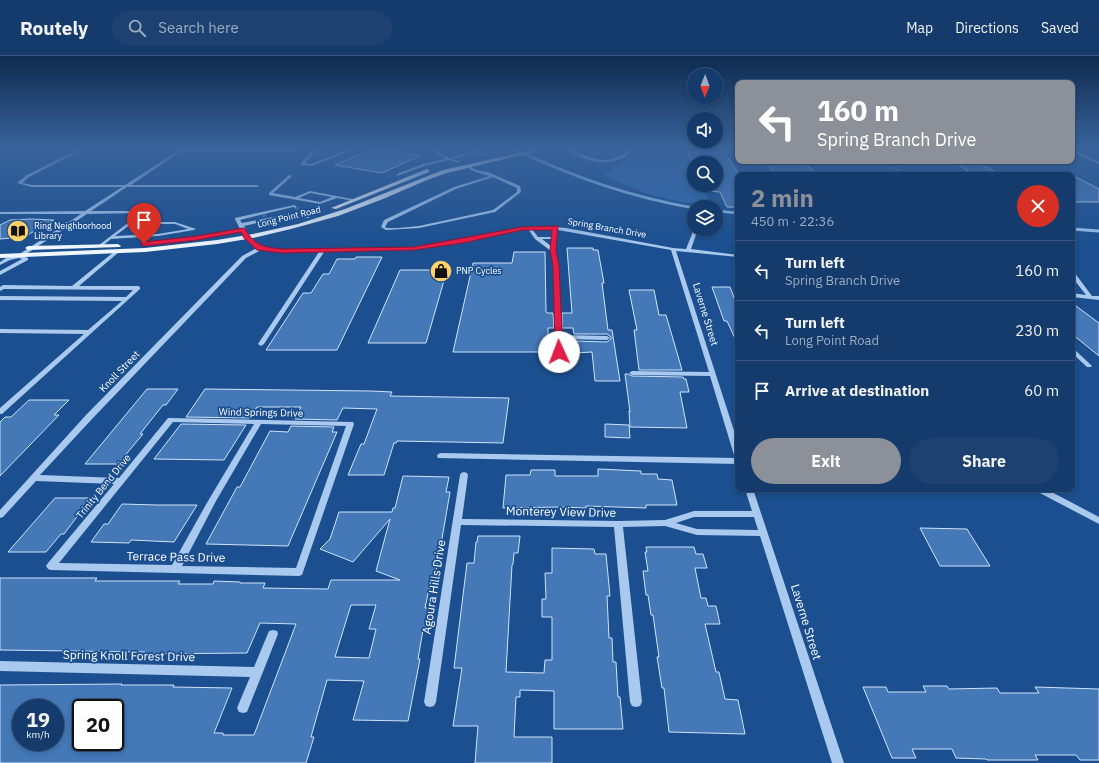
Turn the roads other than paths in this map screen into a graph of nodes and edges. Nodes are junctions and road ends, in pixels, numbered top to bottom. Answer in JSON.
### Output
{"nodes":[{"id":1,"x":22,"y":181,"type":"edge"},
{"id":2,"x":133,"y":181,"type":"edge"},
{"id":3,"x":284,"y":181,"type":"edge"},
{"id":4,"x":401,"y":181,"type":"edge"},
{"id":5,"x":420,"y":181,"type":"edge"},
{"id":6,"x":477,"y":181,"type":"edge"},
{"id":7,"x":505,"y":181,"type":"edge"},
{"id":8,"x":125,"y":186,"type":"junction"},
{"id":9,"x":256,"y":186,"type":"dead end"},
{"id":10,"x":336,"y":197,"type":"junction"},
{"id":11,"x":295,"y":198,"type":"junction"},
{"id":12,"x":355,"y":200,"type":"junction"},
{"id":13,"x":298,"y":210,"type":"junction"},
{"id":14,"x":86,"y":212,"type":"junction"},
{"id":15,"x":0,"y":213,"type":"edge"},
{"id":16,"x":264,"y":216,"type":"junction"},
{"id":17,"x":307,"y":217,"type":"junction"},
{"id":18,"x":131,"y":223,"type":"junction"},
{"id":19,"x":529,"y":228,"type":"junction"},
{"id":20,"x":556,"y":228,"type":"junction"},
{"id":21,"x":243,"y":230,"type":"junction"},
{"id":22,"x":693,"y":236,"type":"edge"},
{"id":23,"x":110,"y":238,"type":"junction"},
{"id":24,"x":537,"y":238,"type":"junction"},
{"id":25,"x":555,"y":238,"type":"junction"},
{"id":26,"x":101,"y":246,"type":"junction"},
{"id":27,"x":30,"y":248,"type":"junction"},
{"id":28,"x":260,"y":248,"type":"junction"},
{"id":29,"x":0,"y":249,"type":"edge"},
{"id":30,"x":673,"y":249,"type":"junction"},
{"id":31,"x":323,"y":250,"type":"junction"},
{"id":32,"x":553,"y":250,"type":"junction"},
{"id":33,"x":688,"y":250,"type":"junction"},
{"id":34,"x":117,"y":252,"type":"junction"},
{"id":35,"x":0,"y":256,"type":"edge"},
{"id":36,"x":20,"y":256,"type":"junction"},
{"id":37,"x":735,"y":256,"type":"edge"},
{"id":38,"x":0,"y":264,"type":"edge"},
{"id":39,"x":0,"y":273,"type":"edge"},
{"id":40,"x":1075,"y":277,"type":"edge"},
{"id":41,"x":74,"y":287,"type":"junction"},
{"id":42,"x":0,"y":289,"type":"edge"},
{"id":43,"x":1075,"y":295,"type":"edge"},
{"id":44,"x":1090,"y":297,"type":"junction"},
{"id":45,"x":0,"y":298,"type":"edge"},
{"id":46,"x":1099,"y":298,"type":"edge"},
{"id":47,"x":126,"y":299,"type":"junction"},
{"id":48,"x":0,"y":331,"type":"edge"},
{"id":49,"x":89,"y":332,"type":"junction"},
{"id":50,"x":559,"y":337,"type":"junction"},
{"id":51,"x":607,"y":338,"type":"dead end"},
{"id":52,"x":261,"y":344,"type":"dead end"},
{"id":53,"x":559,"y":352,"type":"dead end"},
{"id":54,"x":1075,"y":353,"type":"edge"},
{"id":55,"x":1089,"y":366,"type":"dead end"},
{"id":56,"x":632,"y":373,"type":"dead end"},
{"id":57,"x":712,"y":374,"type":"junction"},
{"id":58,"x":0,"y":412,"type":"edge"},
{"id":59,"x":172,"y":420,"type":"joint"},
{"id":60,"x":260,"y":422,"type":"junction"},
{"id":61,"x":735,"y":446,"type":"edge"},
{"id":62,"x":441,"y":456,"type":"dead end"},
{"id":63,"x":735,"y":460,"type":"edge"},
{"id":64,"x":464,"y":475,"type":"dead end"},
{"id":65,"x":34,"y":478,"type":"junction"},
{"id":66,"x":121,"y":481,"type":"junction"},
{"id":67,"x":750,"y":492,"type":"edge"},
{"id":68,"x":1045,"y":492,"type":"edge"},
{"id":69,"x":758,"y":514,"type":"junction"},
{"id":70,"x":0,"y":515,"type":"edge"},
{"id":71,"x":1099,"y":521,"type":"edge"},
{"id":72,"x":457,"y":522,"type":"junction"},
{"id":73,"x":665,"y":523,"type":"junction"},
{"id":74,"x":618,"y":524,"type":"junction"},
{"id":75,"x":764,"y":533,"type":"junction"},
{"id":76,"x":51,"y":566,"type":"joint"},
{"id":77,"x":175,"y":569,"type":"junction"},
{"id":78,"x":299,"y":572,"type":"joint"},
{"id":79,"x":273,"y":634,"type":"dead end"},
{"id":80,"x":0,"y":666,"type":"edge"},
{"id":81,"x":258,"y":672,"type":"junction"},
{"id":82,"x":430,"y":702,"type":"dead end"},
{"id":83,"x":636,"y":702,"type":"dead end"},
{"id":84,"x":243,"y":708,"type":"dead end"},
{"id":85,"x":838,"y":763,"type":"edge"}],
"edges":[{"from":1,"to":8,"type":"street"},
{"from":2,"to":8,"type":"street"},
{"from":3,"to":11,"type":"street"},
{"from":4,"to":12,"type":"main road","name":"Long Point Road"},
{"from":5,"to":21,"type":"main road","name":"Long Point Road"},
{"from":6,"to":7,"type":"street"},
{"from":8,"to":9,"type":"street"},
{"from":8,"to":14,"type":"street"},
{"from":10,"to":11,"type":"street"},
{"from":10,"to":11,"type":"street"},
{"from":10,"to":12,"type":"street"},
{"from":12,"to":17,"type":"main road","name":"Long Point Road"},
{"from":13,"to":16,"type":"street"},
{"from":13,"to":16,"type":"street"},
{"from":13,"to":17,"type":"street"},
{"from":14,"to":15,"type":"street"},
{"from":14,"to":18,"type":"street"},
{"from":14,"to":27,"type":"street"},
{"from":16,"to":21,"type":"street"},
{"from":16,"to":21,"type":"street"},
{"from":17,"to":21,"type":"main road","name":"Long Point Road"},
{"from":18,"to":23,"type":"street"},
{"from":18,"to":23,"type":"street"},
{"from":19,"to":20,"type":"street","name":"Spring Branch Drive"},
{"from":19,"to":24,"type":"street"},
{"from":19,"to":31,"type":"street","name":"Spring Branch Drive"},
{"from":20,"to":25,"type":"street"},
{"from":20,"to":30,"type":"street","name":"Spring Branch Drive"},
{"from":21,"to":26,"type":"main road","name":"Long Point Road"},
{"from":21,"to":28,"type":"street"},
{"from":21,"to":34,"type":"main road","name":"Long Point Road"},
{"from":22,"to":33,"type":"street"},
{"from":23,"to":26,"type":"street"},
{"from":24,"to":25,"type":"street"},
{"from":24,"to":32,"type":"street"},
{"from":25,"to":32,"type":"street"},
{"from":26,"to":27,"type":"main road","name":"Long Point Road"},
{"from":27,"to":29,"type":"main road","name":"Long Point Road"},
{"from":27,"to":36,"type":"street"},
{"from":28,"to":31,"type":"street","name":"Spring Branch Drive"},
{"from":28,"to":65,"type":"street","name":"Knoll Street"},
{"from":30,"to":33,"type":"street","name":"Spring Branch Drive"},
{"from":30,"to":57,"type":"street","name":"Laverne Street"},
{"from":31,"to":52,"type":"street"},
{"from":32,"to":50,"type":"street"},
{"from":33,"to":37,"type":"street","name":"Spring Branch Drive"},
{"from":34,"to":36,"type":"main road","name":"Long Point Road"},
{"from":34,"to":41,"type":"street"},
{"from":35,"to":36,"type":"main road","name":"Long Point Road"},
{"from":36,"to":38,"type":"street"},
{"from":36,"to":39,"type":"street"},
{"from":40,"to":44,"type":"street"},
{"from":41,"to":42,"type":"street"},
{"from":41,"to":47,"type":"street"},
{"from":43,"to":44,"type":"street"},
{"from":44,"to":46,"type":"street"},
{"from":45,"to":47,"type":"street"},
{"from":47,"to":49,"type":"street"},
{"from":48,"to":49,"type":"street"},
{"from":49,"to":58,"type":"street"},
{"from":50,"to":51,"type":"street"},
{"from":50,"to":53,"type":"street"},
{"from":54,"to":55,"type":"street"},
{"from":56,"to":57,"type":"street"},
{"from":57,"to":61,"type":"street","name":"Laverne Street"},
{"from":59,"to":60,"type":"street","name":"Wind Springs Drive"},
{"from":59,"to":66,"type":"street","name":"Trinity Bend Drive"},
{"from":60,"to":77,"type":"street"},
{"from":60,"to":78,"type":"street","name":"Wind Springs Drive"},
{"from":62,"to":63,"type":"street"},
{"from":64,"to":72,"type":"street","name":"Agoura Hills Drive"},
{"from":65,"to":66,"type":"street"},
{"from":65,"to":70,"type":"street","name":"Knoll Street"},
{"from":66,"to":76,"type":"street","name":"Trinity Bend Drive"},
{"from":67,"to":69,"type":"street","name":"Laverne Street"},
{"from":68,"to":71,"type":"street"},
{"from":69,"to":73,"type":"street","name":"Monterey View Drive"},
{"from":69,"to":75,"type":"street","name":"Laverne Street"},
{"from":72,"to":74,"type":"street","name":"Monterey View Drive"},
{"from":72,"to":82,"type":"street","name":"Agoura Hills Drive"},
{"from":73,"to":74,"type":"street","name":"Monterey View Drive"},
{"from":73,"to":75,"type":"street","name":"Monterey View Drive"},
{"from":74,"to":83,"type":"street"},
{"from":75,"to":85,"type":"street","name":"Laverne Street"},
{"from":76,"to":77,"type":"street","name":"Terrace Pass Drive"},
{"from":77,"to":78,"type":"street","name":"Terrace Pass Drive"},
{"from":79,"to":81,"type":"street"},
{"from":80,"to":81,"type":"street","name":"Spring Knoll Forest Drive"},
{"from":81,"to":84,"type":"street"}]}
